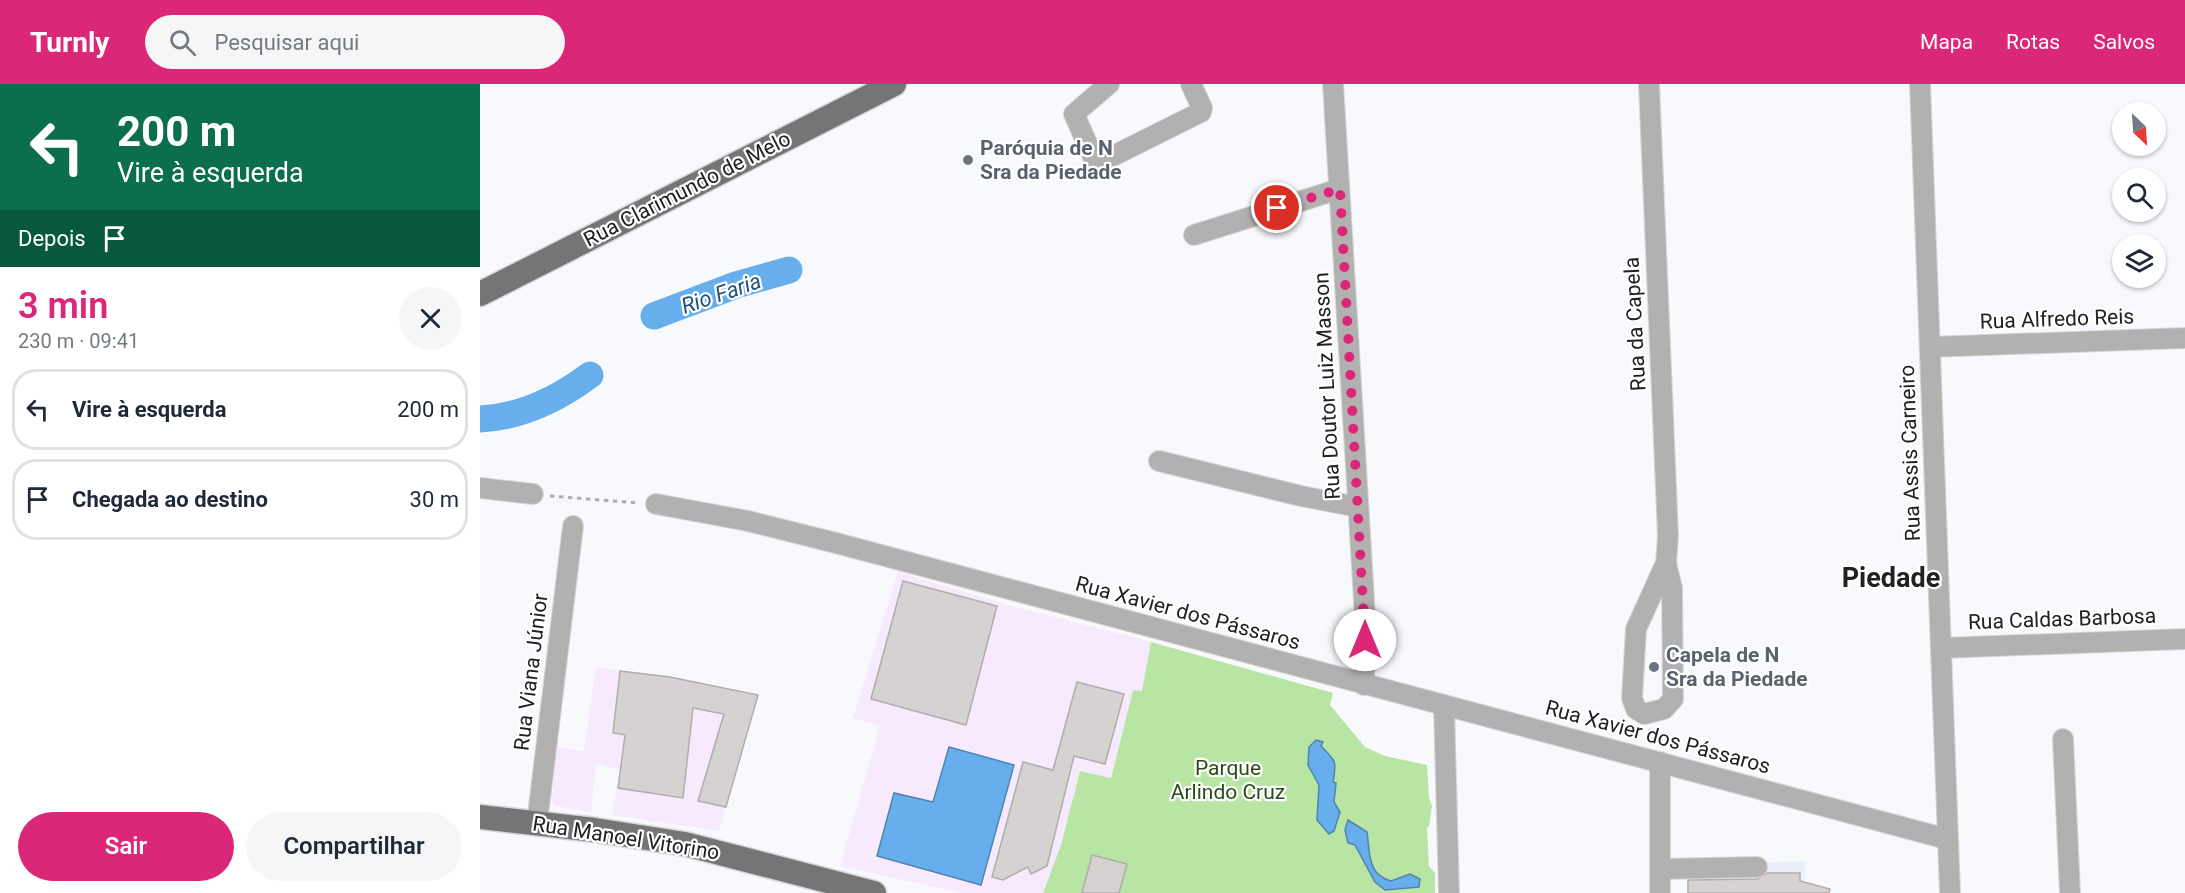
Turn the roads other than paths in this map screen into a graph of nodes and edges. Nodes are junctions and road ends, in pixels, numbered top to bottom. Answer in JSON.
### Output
{"nodes":[{"id":1,"x":894,"y":84,"type":"edge"},
{"id":2,"x":1109,"y":84,"type":"edge"},
{"id":3,"x":1191,"y":84,"type":"edge"},
{"id":4,"x":1333,"y":84,"type":"edge"},
{"id":5,"x":1649,"y":84,"type":"edge"},
{"id":6,"x":1920,"y":84,"type":"edge"},
{"id":7,"x":1340,"y":189,"type":"junction"},
{"id":8,"x":1194,"y":235,"type":"dead end"},
{"id":9,"x":480,"y":294,"type":"edge"},
{"id":10,"x":2185,"y":338,"type":"edge"},
{"id":11,"x":1930,"y":347,"type":"junction"},
{"id":12,"x":1159,"y":461,"type":"dead end"},
{"id":13,"x":480,"y":488,"type":"edge"},
{"id":14,"x":527,"y":494,"type":"road end"},
{"id":15,"x":656,"y":504,"type":"road end"},
{"id":16,"x":1358,"y":507,"type":"junction"},
{"id":17,"x":573,"y":526,"type":"dead end"},
{"id":18,"x":1666,"y":562,"type":"junction"},
{"id":19,"x":2185,"y":639,"type":"edge"},
{"id":20,"x":1941,"y":648,"type":"junction"},
{"id":21,"x":1364,"y":685,"type":"junction"},
{"id":22,"x":1444,"y":706,"type":"junction"},
{"id":23,"x":2063,"y":739,"type":"dead end"},
{"id":24,"x":1660,"y":762,"type":"junction"},
{"id":25,"x":480,"y":817,"type":"edge"},
{"id":26,"x":537,"y":823,"type":"junction"},
{"id":27,"x":1947,"y":839,"type":"junction"},
{"id":28,"x":1757,"y":867,"type":"dead end"},
{"id":29,"x":1660,"y":869,"type":"junction"},
{"id":30,"x":874,"y":893,"type":"edge"},
{"id":31,"x":1449,"y":893,"type":"edge"},
{"id":32,"x":1660,"y":893,"type":"edge"},
{"id":33,"x":1950,"y":893,"type":"edge"},
{"id":34,"x":2070,"y":893,"type":"edge"}],
"edges":[{"from":1,"to":9,"type":"main road","name":"Rua Clarimundo de Melo"},
{"from":2,"to":3,"type":"street"},
{"from":4,"to":7,"type":"street","name":"Rua Doutor Luiz Masson"},
{"from":5,"to":18,"type":"street","name":"Rua da Capela"},
{"from":6,"to":11,"type":"street","name":"Rua Assis Carneiro"},
{"from":7,"to":8,"type":"street"},
{"from":7,"to":16,"type":"street","name":"Rua Doutor Luiz Masson"},
{"from":10,"to":11,"type":"street","name":"Rua Alfredo Reis"},
{"from":11,"to":20,"type":"street","name":"Rua Assis Carneiro"},
{"from":12,"to":16,"type":"street"},
{"from":13,"to":14,"type":"street"},
{"from":15,"to":21,"type":"street","name":"Rua Xavier dos Pássaros"},
{"from":16,"to":21,"type":"street","name":"Rua Doutor Luiz Masson"},
{"from":17,"to":26,"type":"street","name":"Rua Viana Júnior"},
{"from":18,"to":18,"type":"street","name":"Rua da Capela"},
{"from":19,"to":20,"type":"street","name":"Rua Caldas Barbosa"},
{"from":20,"to":27,"type":"street","name":"Rua Assis Carneiro"},
{"from":21,"to":22,"type":"street","name":"Rua Xavier dos Pássaros"},
{"from":22,"to":24,"type":"street","name":"Rua Xavier dos Pássaros"},
{"from":22,"to":31,"type":"street"},
{"from":23,"to":34,"type":"street"},
{"from":24,"to":27,"type":"street","name":"Rua Xavier dos Pássaros"},
{"from":24,"to":29,"type":"street"},
{"from":25,"to":26,"type":"main road","name":"Rua Manoel Vitorino"},
{"from":26,"to":30,"type":"main road","name":"Rua Manoel Vitorino"},
{"from":27,"to":33,"type":"street","name":"Rua Assis Carneiro"},
{"from":28,"to":29,"type":"street"},
{"from":29,"to":32,"type":"street"}]}
